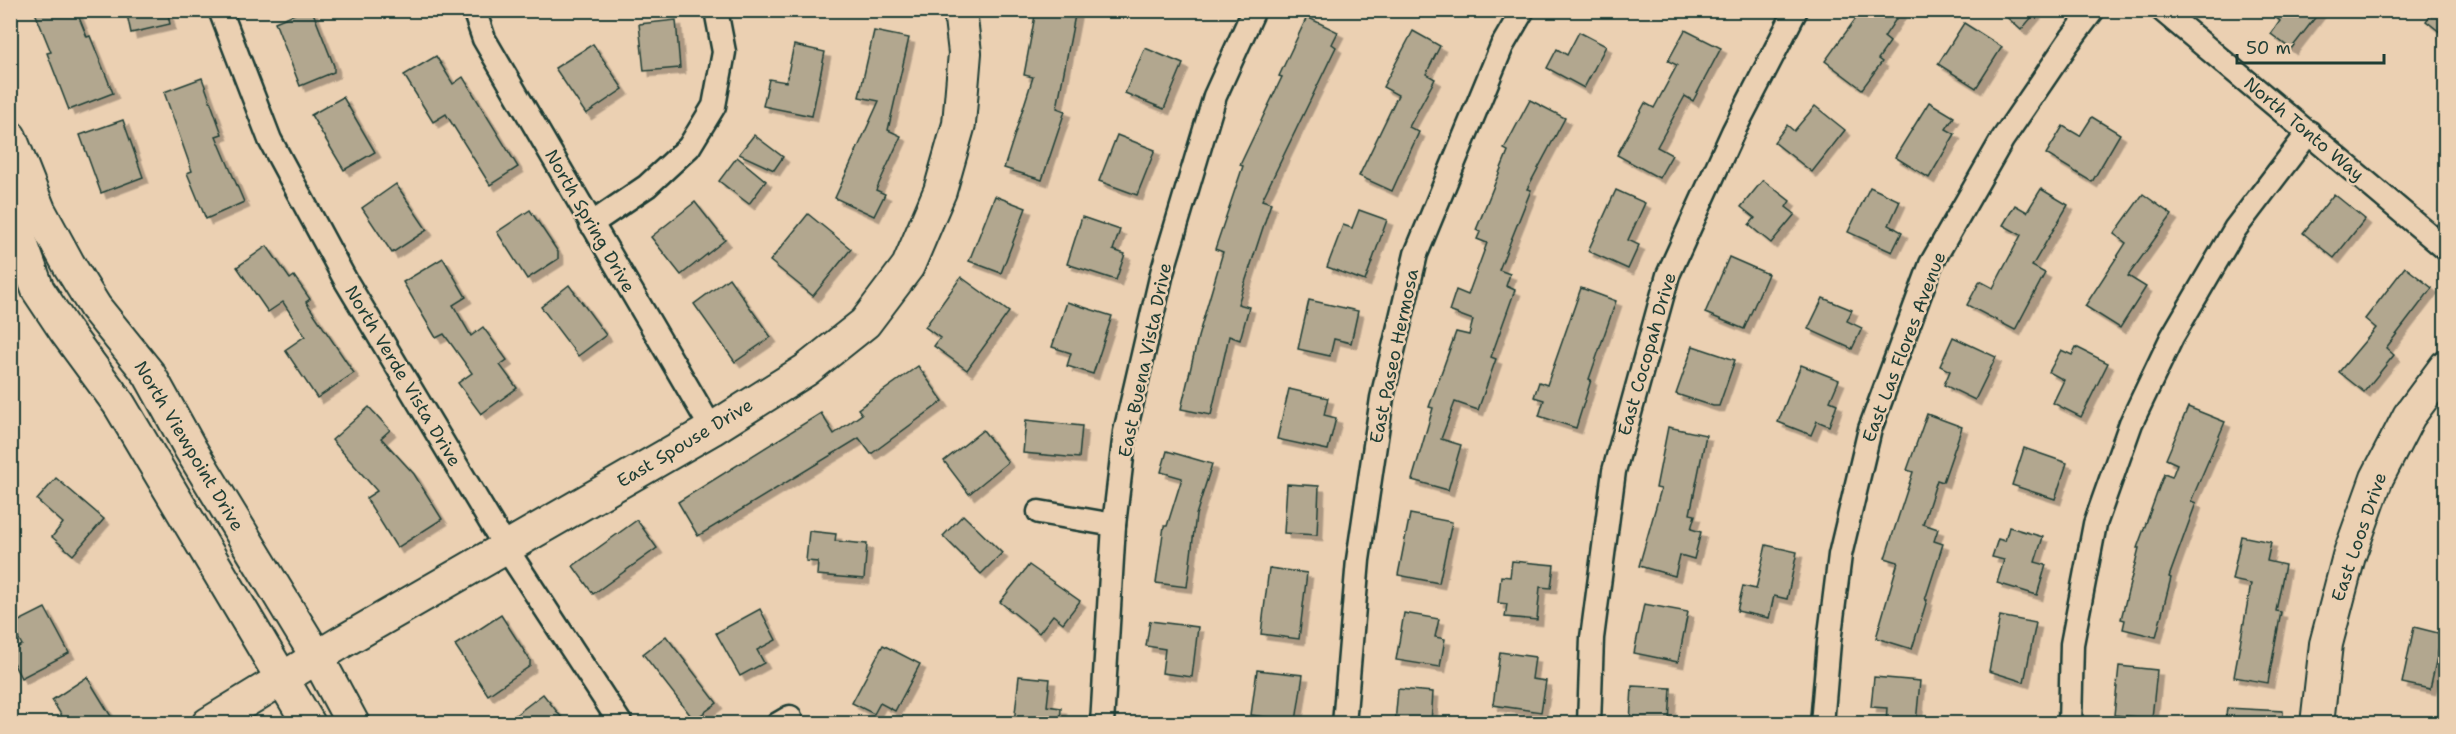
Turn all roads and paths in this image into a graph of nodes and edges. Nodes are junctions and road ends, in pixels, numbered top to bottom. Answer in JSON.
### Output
{"nodes":[{"id":1,"x":220,"y":10,"type":"edge"},
{"id":2,"x":474,"y":10,"type":"edge"},
{"id":3,"x":716,"y":10,"type":"edge"},
{"id":4,"x":960,"y":10,"type":"edge"},
{"id":5,"x":1254,"y":10,"type":"edge"},
{"id":6,"x":1522,"y":10,"type":"edge"},
{"id":7,"x":1796,"y":10,"type":"edge"},
{"id":8,"x":2093,"y":10,"type":"edge"},
{"id":9,"x":2162,"y":10,"type":"edge"},
{"id":10,"x":2309,"y":132,"type":"junction"},
{"id":11,"x":10,"y":137,"type":"edge"},
{"id":12,"x":10,"y":188,"type":"edge"},
{"id":13,"x":591,"y":224,"type":"junction"},
{"id":14,"x":2445,"y":249,"type":"edge"},
{"id":15,"x":2445,"y":366,"type":"edge"},
{"id":16,"x":712,"y":429,"type":"junction"},
{"id":17,"x":1039,"y":512,"type":"dead end"},
{"id":18,"x":1114,"y":525,"type":"junction"},
{"id":19,"x":506,"y":548,"type":"junction"},
{"id":20,"x":317,"y":657,"type":"junction"},
{"id":21,"x":282,"y":678,"type":"junction"},
{"id":22,"x":208,"y":723,"type":"edge"},
{"id":23,"x":309,"y":723,"type":"edge"},
{"id":24,"x":353,"y":723,"type":"edge"},
{"id":25,"x":621,"y":723,"type":"edge"},
{"id":26,"x":1102,"y":723,"type":"edge"},
{"id":27,"x":1344,"y":723,"type":"edge"},
{"id":28,"x":1589,"y":723,"type":"edge"},
{"id":29,"x":1822,"y":723,"type":"edge"},
{"id":30,"x":2070,"y":723,"type":"edge"},
{"id":31,"x":2317,"y":723,"type":"edge"}],
"edges":[{"from":1,"to":19,"type":"street","name":"North Verde Vista Drive"},
{"from":2,"to":13,"type":"street","name":"North Spring Drive"},
{"from":3,"to":13,"type":"street"},
{"from":4,"to":16,"type":"main road","name":"East Spouse Drive"},
{"from":5,"to":18,"type":"street","name":"East Buena Vista Drive"},
{"from":6,"to":27,"type":"street","name":"East Paseo Hermosa"},
{"from":7,"to":28,"type":"street","name":"East Cocopah Drive"},
{"from":8,"to":29,"type":"street","name":"East Las Flores Avenue"},
{"from":9,"to":10,"type":"street","name":"North Tonto Way"},
{"from":10,"to":14,"type":"street","name":"North Tonto Way"},
{"from":10,"to":30,"type":"street"},
{"from":11,"to":20,"type":"main road","name":"North Viewpoint Drive"},
{"from":12,"to":21,"type":"main road"},
{"from":13,"to":16,"type":"street","name":"North Spring Drive"},
{"from":15,"to":31,"type":"main road","name":"East Loos Drive"},
{"from":16,"to":19,"type":"main road","name":"East Spouse Drive"},
{"from":17,"to":18,"type":"street"},
{"from":18,"to":26,"type":"street","name":"East Buena Vista Drive"},
{"from":19,"to":20,"type":"main road","name":"East Spouse Drive"},
{"from":19,"to":25,"type":"street","name":"North Verde Vista Drive"},
{"from":20,"to":21,"type":"main road","name":"East Spouse Drive"},
{"from":20,"to":24,"type":"main road","name":"North Viewpoint Drive"},
{"from":21,"to":22,"type":"main road","name":"East Spouse Drive"},
{"from":21,"to":23,"type":"main road"}]}
